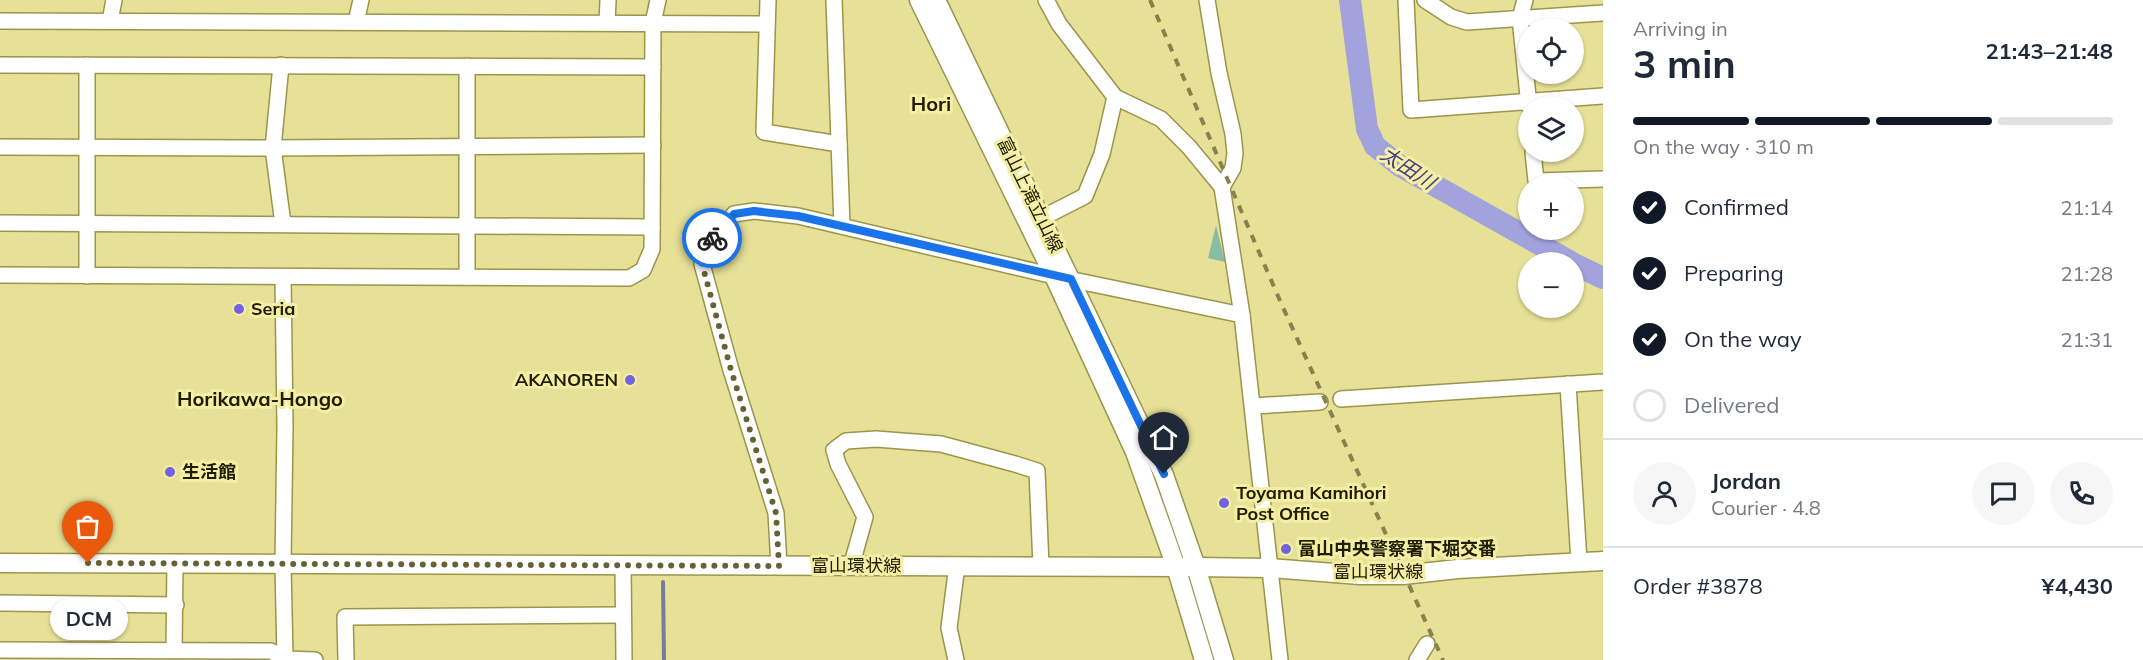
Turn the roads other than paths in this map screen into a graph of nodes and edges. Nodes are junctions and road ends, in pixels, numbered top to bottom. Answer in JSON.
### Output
{"nodes":[{"id":1,"x":114,"y":0,"type":"edge"},
{"id":2,"x":361,"y":0,"type":"edge"},
{"id":3,"x":609,"y":0,"type":"edge"},
{"id":4,"x":658,"y":0,"type":"edge"},
{"id":5,"x":768,"y":0,"type":"edge"},
{"id":6,"x":834,"y":0,"type":"edge"},
{"id":7,"x":919,"y":0,"type":"edge"},
{"id":8,"x":936,"y":0,"type":"edge"},
{"id":9,"x":1046,"y":0,"type":"edge"},
{"id":10,"x":1207,"y":0,"type":"edge"},
{"id":11,"x":1406,"y":0,"type":"edge"},
{"id":12,"x":1425,"y":0,"type":"edge"},
{"id":13,"x":1525,"y":0,"type":"edge"},
{"id":14,"x":1603,"y":13,"type":"edge"},
{"id":15,"x":1518,"y":18,"type":"edge"},
{"id":16,"x":1520,"y":18,"type":"joint"},
{"id":17,"x":0,"y":21,"type":"edge"},
{"id":18,"x":110,"y":21,"type":"junction"},
{"id":19,"x":356,"y":22,"type":"junction"},
{"id":20,"x":607,"y":23,"type":"junction"},
{"id":21,"x":653,"y":23,"type":"junction"},
{"id":22,"x":767,"y":24,"type":"junction"},
{"id":23,"x":0,"y":65,"type":"edge"},
{"id":24,"x":87,"y":65,"type":"junction"},
{"id":25,"x":281,"y":65,"type":"junction"},
{"id":26,"x":467,"y":66,"type":"junction"},
{"id":27,"x":653,"y":67,"type":"junction"},
{"id":28,"x":1603,"y":96,"type":"edge"},
{"id":29,"x":1115,"y":97,"type":"junction"},
{"id":30,"x":1584,"y":98,"type":"edge"},
{"id":31,"x":1518,"y":105,"type":"edge"},
{"id":32,"x":839,"y":144,"type":"junction"},
{"id":33,"x":466,"y":145,"type":"junction"},
{"id":34,"x":653,"y":145,"type":"junction"},
{"id":35,"x":0,"y":147,"type":"edge"},
{"id":36,"x":87,"y":147,"type":"junction"},
{"id":37,"x":273,"y":148,"type":"junction"},
{"id":38,"x":1534,"y":162,"type":"edge"},
{"id":39,"x":1603,"y":179,"type":"edge"},
{"id":40,"x":1222,"y":187,"type":"junction"},
{"id":41,"x":1035,"y":221,"type":"junction"},
{"id":42,"x":0,"y":224,"type":"edge"},
{"id":43,"x":283,"y":224,"type":"junction"},
{"id":44,"x":87,"y":225,"type":"junction"},
{"id":45,"x":466,"y":225,"type":"junction"},
{"id":46,"x":842,"y":226,"type":"junction"},
{"id":47,"x":652,"y":227,"type":"junction"},
{"id":48,"x":0,"y":275,"type":"edge"},
{"id":49,"x":87,"y":276,"type":"junction"},
{"id":50,"x":283,"y":277,"type":"junction"},
{"id":51,"x":467,"y":277,"type":"junction"},
{"id":52,"x":1062,"y":278,"type":"junction"},
{"id":53,"x":1242,"y":315,"type":"junction"},
{"id":54,"x":1603,"y":382,"type":"edge"},
{"id":55,"x":1568,"y":384,"type":"junction"},
{"id":56,"x":1341,"y":399,"type":"dead end"},
{"id":57,"x":1320,"y":402,"type":"dead end"},
{"id":58,"x":1252,"y":406,"type":"junction"},
{"id":59,"x":1603,"y":561,"type":"edge"},
{"id":60,"x":1579,"y":562,"type":"junction"},
{"id":61,"x":0,"y":563,"type":"edge"},
{"id":62,"x":175,"y":563,"type":"junction"},
{"id":63,"x":284,"y":564,"type":"junction"},
{"id":64,"x":623,"y":565,"type":"junction"},
{"id":65,"x":957,"y":565,"type":"junction"},
{"id":66,"x":779,"y":566,"type":"junction"},
{"id":67,"x":1041,"y":566,"type":"junction"},
{"id":68,"x":851,"y":567,"type":"junction"},
{"id":69,"x":1176,"y":567,"type":"junction"},
{"id":70,"x":1196,"y":567,"type":"junction"},
{"id":71,"x":1269,"y":568,"type":"junction"},
{"id":72,"x":0,"y":603,"type":"edge"},
{"id":73,"x":176,"y":604,"type":"junction"},
{"id":74,"x":623,"y":615,"type":"junction"},
{"id":75,"x":1427,"y":644,"type":"dead end"},
{"id":76,"x":0,"y":650,"type":"edge"},
{"id":77,"x":174,"y":650,"type":"junction"},
{"id":78,"x":285,"y":659,"type":"edge"},
{"id":79,"x":315,"y":660,"type":"edge"},
{"id":80,"x":346,"y":660,"type":"edge"},
{"id":81,"x":624,"y":660,"type":"edge"},
{"id":82,"x":956,"y":660,"type":"edge"},
{"id":83,"x":1204,"y":660,"type":"edge"},
{"id":84,"x":1224,"y":660,"type":"edge"},
{"id":85,"x":1280,"y":660,"type":"edge"},
{"id":86,"x":1417,"y":660,"type":"edge"}],
"edges":[{"from":1,"to":18,"type":"street"},
{"from":2,"to":19,"type":"street"},
{"from":3,"to":20,"type":"street"},
{"from":4,"to":21,"type":"street"},
{"from":5,"to":22,"type":"street"},
{"from":6,"to":32,"type":"street"},
{"from":7,"to":41,"type":"main road","name":"富山上滝立山線"},
{"from":8,"to":41,"type":"main road","name":"富山上滝立山線"},
{"from":9,"to":29,"type":"street"},
{"from":10,"to":40,"type":"street"},
{"from":11,"to":31,"type":"street"},
{"from":12,"to":15,"type":"street"},
{"from":13,"to":16,"type":"street"},
{"from":14,"to":16,"type":"street"},
{"from":17,"to":18,"type":"street"},
{"from":18,"to":19,"type":"street"},
{"from":19,"to":20,"type":"street"},
{"from":20,"to":21,"type":"street"},
{"from":21,"to":22,"type":"street"},
{"from":21,"to":27,"type":"street"},
{"from":22,"to":32,"type":"street"},
{"from":23,"to":24,"type":"street"},
{"from":24,"to":25,"type":"street"},
{"from":24,"to":36,"type":"street"},
{"from":25,"to":26,"type":"street"},
{"from":25,"to":37,"type":"street"},
{"from":26,"to":27,"type":"street"},
{"from":26,"to":33,"type":"street"},
{"from":27,"to":34,"type":"street"},
{"from":28,"to":30,"type":"street"},
{"from":29,"to":40,"type":"street"},
{"from":29,"to":41,"type":"street"},
{"from":32,"to":46,"type":"street"},
{"from":33,"to":34,"type":"street"},
{"from":33,"to":37,"type":"street"},
{"from":33,"to":45,"type":"street"},
{"from":34,"to":47,"type":"street"},
{"from":35,"to":36,"type":"street"},
{"from":36,"to":37,"type":"street"},
{"from":36,"to":44,"type":"street"},
{"from":37,"to":43,"type":"street"},
{"from":38,"to":39,"type":"street"},
{"from":40,"to":53,"type":"street"},
{"from":41,"to":52,"type":"main road","name":"富山上滝立山線"},
{"from":42,"to":44,"type":"street"},
{"from":43,"to":44,"type":"street"},
{"from":43,"to":45,"type":"street"},
{"from":44,"to":49,"type":"street"},
{"from":45,"to":47,"type":"street"},
{"from":45,"to":51,"type":"street"},
{"from":46,"to":52,"type":"street"},
{"from":46,"to":66,"type":"street"},
{"from":47,"to":51,"type":"street"},
{"from":48,"to":49,"type":"street"},
{"from":49,"to":50,"type":"street"},
{"from":50,"to":51,"type":"street"},
{"from":50,"to":63,"type":"street"},
{"from":52,"to":53,"type":"street"},
{"from":52,"to":69,"type":"main road","name":"富山上滝立山線"},
{"from":52,"to":70,"type":"main road","name":"富山上滝立山線"},
{"from":53,"to":58,"type":"street"},
{"from":54,"to":55,"type":"street"},
{"from":55,"to":56,"type":"street"},
{"from":55,"to":60,"type":"street"},
{"from":57,"to":58,"type":"street"},
{"from":58,"to":71,"type":"street"},
{"from":59,"to":60,"type":"main road","name":"富山環状線"},
{"from":60,"to":71,"type":"main road","name":"富山環状線"},
{"from":61,"to":62,"type":"main road","name":"富山環状線"},
{"from":62,"to":63,"type":"main road","name":"富山環状線"},
{"from":62,"to":73,"type":"street"},
{"from":63,"to":64,"type":"main road","name":"富山環状線"},
{"from":63,"to":78,"type":"street"},
{"from":64,"to":66,"type":"main road","name":"富山環状線"},
{"from":64,"to":74,"type":"street"},
{"from":65,"to":67,"type":"main road","name":"富山環状線"},
{"from":65,"to":68,"type":"main road","name":"富山環状線"},
{"from":65,"to":82,"type":"street"},
{"from":66,"to":68,"type":"main road","name":"富山環状線"},
{"from":67,"to":68,"type":"street"},
{"from":67,"to":69,"type":"main road","name":"富山環状線"},
{"from":69,"to":70,"type":"main road","name":"富山環状線"},
{"from":69,"to":83,"type":"main road","name":"富山上滝立山線"},
{"from":70,"to":71,"type":"main road","name":"富山環状線"},
{"from":70,"to":84,"type":"main road","name":"富山上滝立山線"},
{"from":71,"to":85,"type":"street"},
{"from":72,"to":73,"type":"street"},
{"from":73,"to":77,"type":"street"},
{"from":74,"to":80,"type":"street"},
{"from":74,"to":81,"type":"street"},
{"from":75,"to":86,"type":"street"},
{"from":76,"to":77,"type":"street"},
{"from":77,"to":78,"type":"street"},
{"from":78,"to":79,"type":"street"}]}
